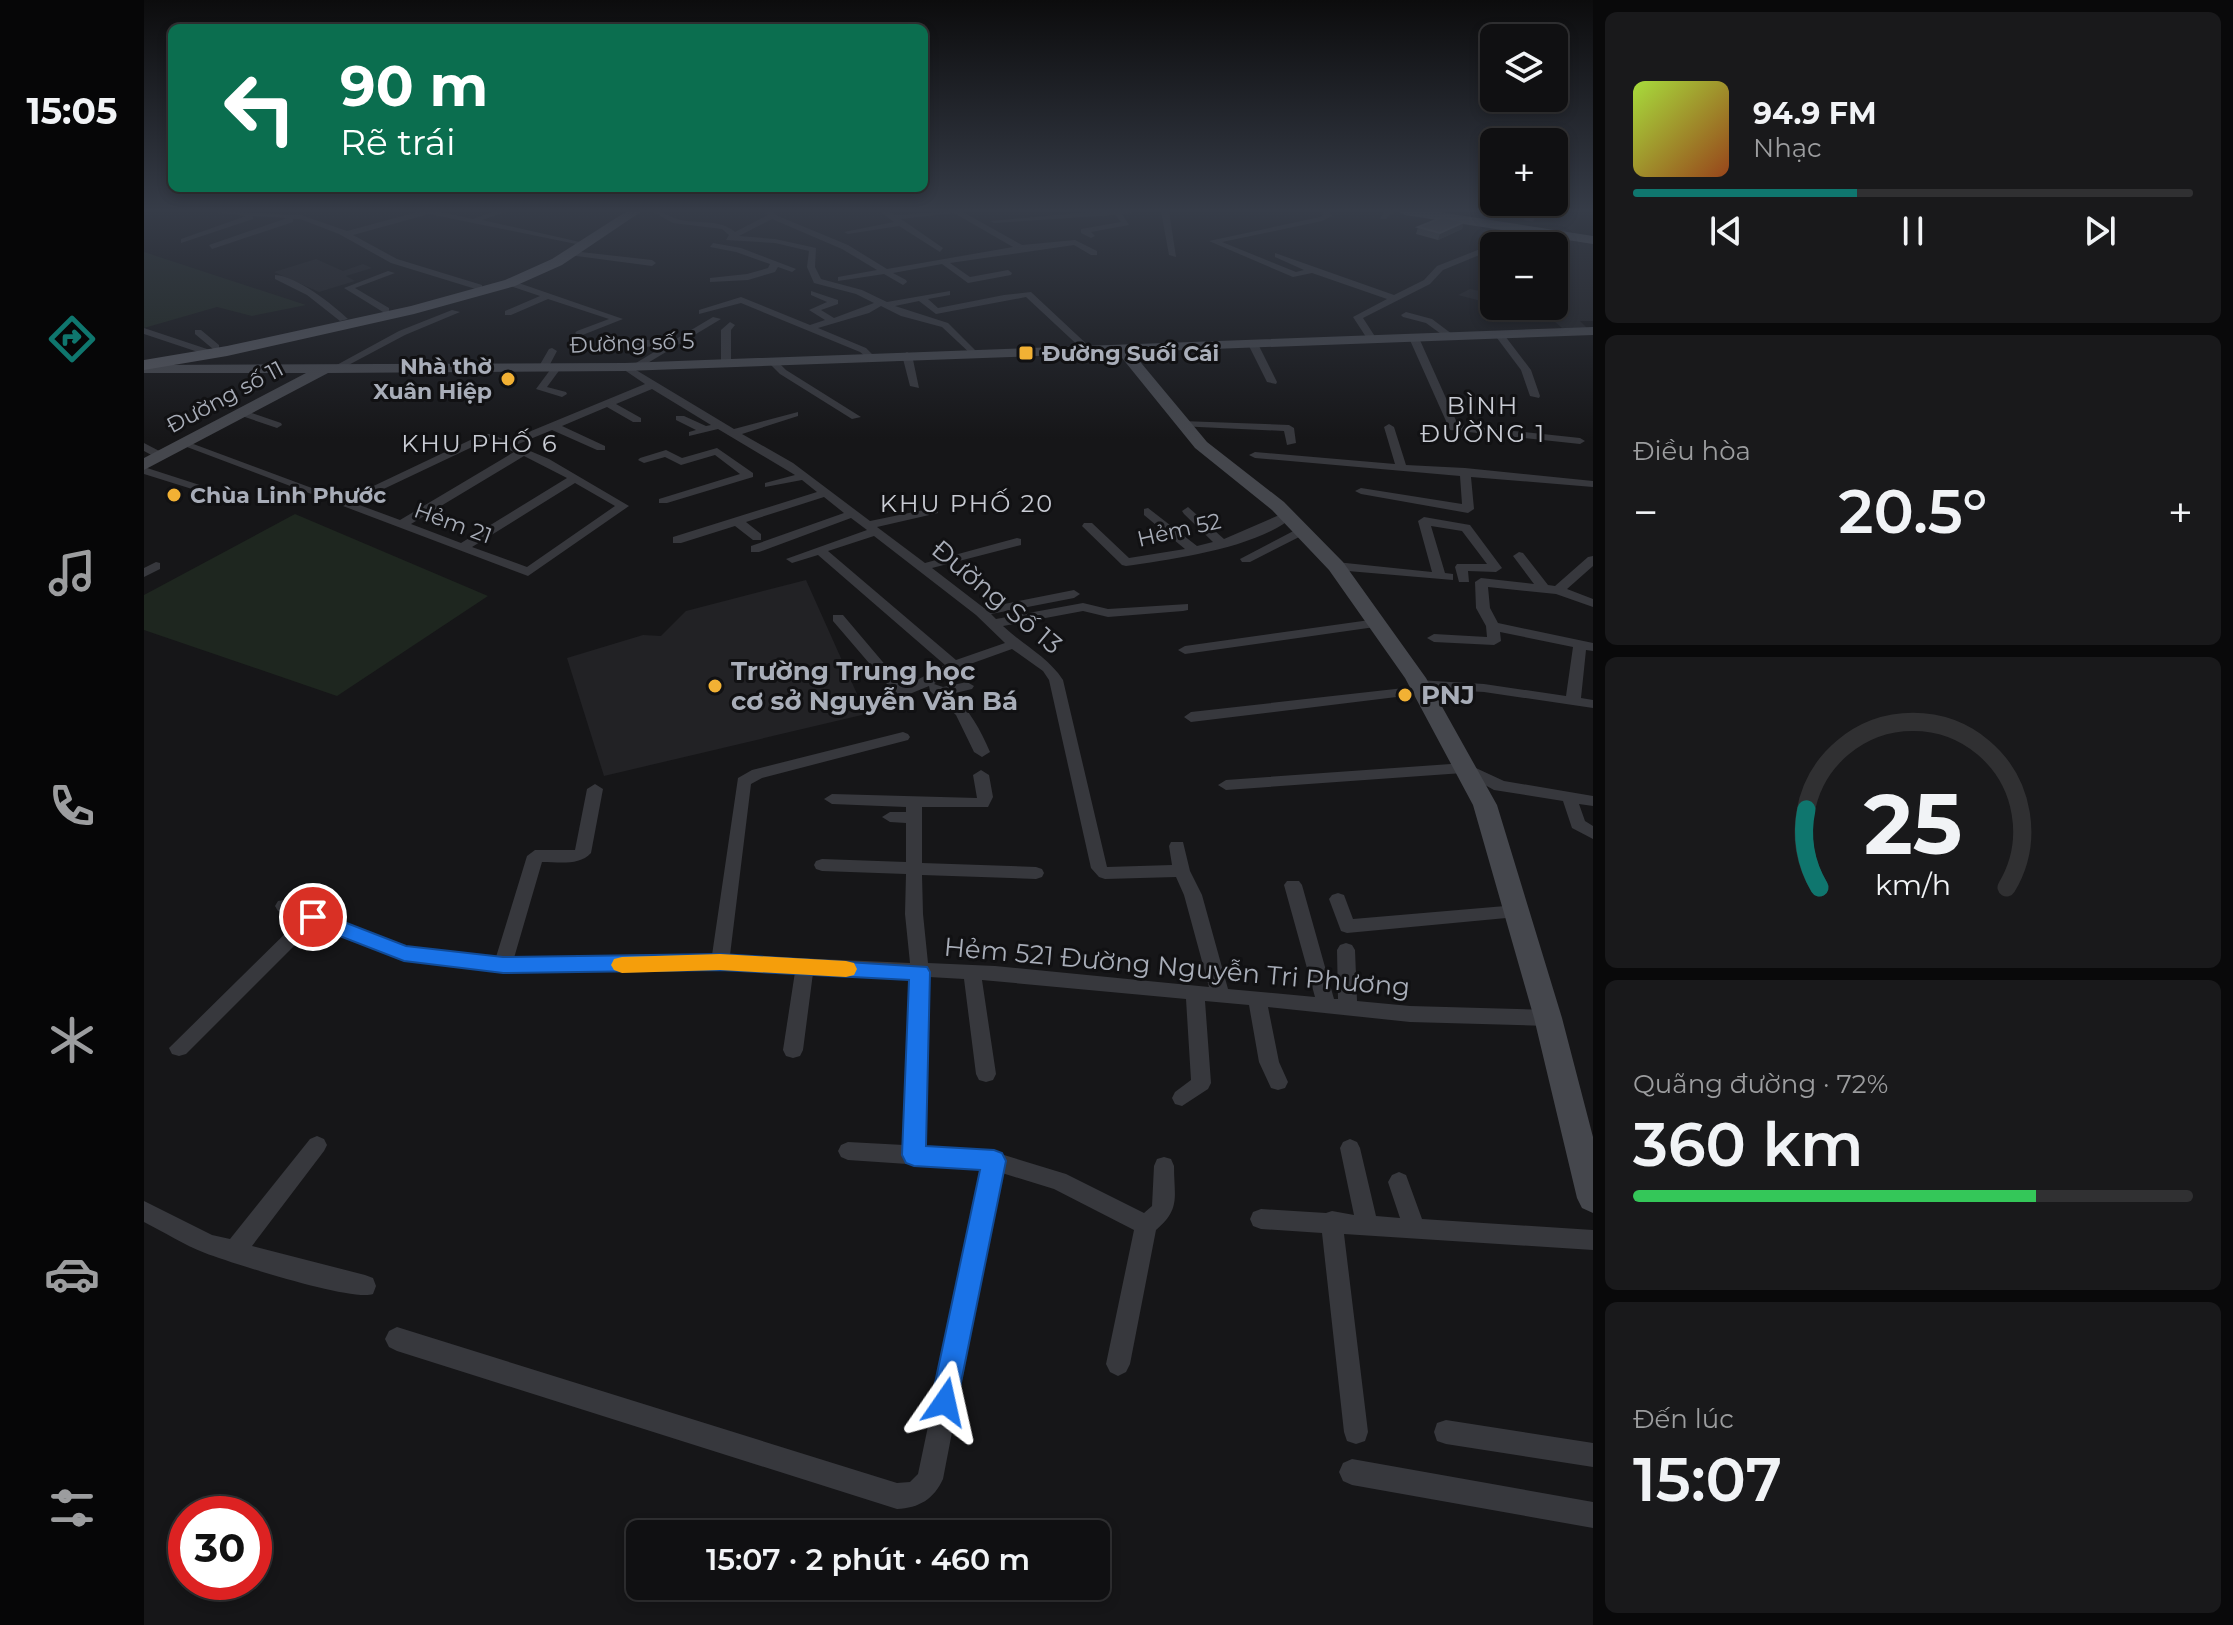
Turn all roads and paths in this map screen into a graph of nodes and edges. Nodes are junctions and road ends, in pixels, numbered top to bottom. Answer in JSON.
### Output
{"nodes":[{"id":1,"x":298,"y":287,"type":"edge"},
{"id":2,"x":351,"y":287,"type":"edge"},
{"id":3,"x":479,"y":287,"type":"edge"},
{"id":4,"x":496,"y":287,"type":"edge"},
{"id":5,"x":522,"y":287,"type":"edge"},
{"id":6,"x":835,"y":287,"type":"edge"},
{"id":7,"x":1361,"y":287,"type":"edge"},
{"id":8,"x":1418,"y":287,"type":"edge"},
{"id":9,"x":814,"y":293,"type":"dead end"},
{"id":10,"x":947,"y":293,"type":"dead end"},
{"id":11,"x":549,"y":295,"type":"junction"},
{"id":12,"x":921,"y":298,"type":"junction"},
{"id":13,"x":1397,"y":299,"type":"junction"},
{"id":14,"x":885,"y":303,"type":"junction"},
{"id":15,"x":386,"y":310,"type":"junction"},
{"id":16,"x":455,"y":312,"type":"dead end"},
{"id":17,"x":702,"y":312,"type":"dead end"},
{"id":18,"x":508,"y":313,"type":"dead end"},
{"id":19,"x":1406,"y":315,"type":"dead end"},
{"id":20,"x":343,"y":319,"type":"junction"},
{"id":21,"x":716,"y":319,"type":"dead end"},
{"id":22,"x":833,"y":321,"type":"junction"},
{"id":23,"x":730,"y":325,"type":"dead end"},
{"id":24,"x":809,"y":328,"type":"junction"},
{"id":25,"x":144,"y":331,"type":"edge"},
{"id":26,"x":1593,"y":331,"type":"edge"},
{"id":27,"x":198,"y":332,"type":"dead end"},
{"id":28,"x":580,"y":333,"type":"dead end"},
{"id":29,"x":1499,"y":334,"type":"junction"},
{"id":30,"x":1451,"y":337,"type":"junction"},
{"id":31,"x":1371,"y":338,"type":"junction"},
{"id":32,"x":1414,"y":338,"type":"junction"},
{"id":33,"x":615,"y":339,"type":"dead end"},
{"id":34,"x":673,"y":343,"type":"junction"},
{"id":35,"x":1253,"y":344,"type":"junction"},
{"id":36,"x":1121,"y":348,"type":"junction"},
{"id":37,"x":1087,"y":349,"type":"junction"},
{"id":38,"x":552,"y":351,"type":"dead end"},
{"id":39,"x":973,"y":353,"type":"junction"},
{"id":40,"x":209,"y":355,"type":"junction"},
{"id":41,"x":907,"y":355,"type":"junction"},
{"id":42,"x":870,"y":357,"type":"junction"},
{"id":43,"x":772,"y":361,"type":"junction"},
{"id":44,"x":726,"y":362,"type":"junction"},
{"id":45,"x":144,"y":367,"type":"edge"},
{"id":46,"x":332,"y":367,"type":"junction"},
{"id":47,"x":630,"y":367,"type":"junction"},
{"id":48,"x":550,"y":368,"type":"junction"},
{"id":49,"x":1272,"y":382,"type":"dead end"},
{"id":50,"x":652,"y":385,"type":"junction"},
{"id":51,"x":915,"y":386,"type":"dead end"},
{"id":52,"x":562,"y":394,"type":"dead end"},
{"id":53,"x":1535,"y":396,"type":"dead end"},
{"id":54,"x":607,"y":403,"type":"junction"},
{"id":55,"x":243,"y":413,"type":"junction"},
{"id":56,"x":794,"y":414,"type":"dead end"},
{"id":57,"x":856,"y":417,"type":"dead end"},
{"id":58,"x":680,"y":418,"type":"dead end"},
{"id":59,"x":637,"y":420,"type":"dead end"},
{"id":60,"x":1182,"y":424,"type":"junction"},
{"id":61,"x":277,"y":425,"type":"dead end"},
{"id":62,"x":720,"y":425,"type":"junction"},
{"id":63,"x":553,"y":426,"type":"junction"},
{"id":64,"x":1389,"y":427,"type":"dead end"},
{"id":65,"x":733,"y":433,"type":"junction"},
{"id":66,"x":1587,"y":438,"type":"edge"},
{"id":67,"x":1291,"y":443,"type":"dead end"},
{"id":68,"x":184,"y":444,"type":"junction"},
{"id":69,"x":506,"y":445,"type":"junction"},
{"id":70,"x":144,"y":446,"type":"edge"},
{"id":71,"x":601,"y":448,"type":"dead end"},
{"id":72,"x":522,"y":452,"type":"junction"},
{"id":73,"x":769,"y":453,"type":"junction"},
{"id":74,"x":1255,"y":455,"type":"dead end"},
{"id":75,"x":161,"y":456,"type":"junction"},
{"id":76,"x":644,"y":460,"type":"dead end"},
{"id":77,"x":736,"y":464,"type":"junction"},
{"id":78,"x":144,"y":466,"type":"edge"},
{"id":79,"x":1401,"y":466,"type":"junction"},
{"id":80,"x":1465,"y":471,"type":"junction"},
{"id":81,"x":804,"y":476,"type":"junction"},
{"id":82,"x":575,"y":478,"type":"junction"},
{"id":83,"x":1593,"y":484,"type":"edge"},
{"id":84,"x":769,"y":485,"type":"dead end"},
{"id":85,"x":208,"y":491,"type":"dead end"},
{"id":86,"x":1361,"y":491,"type":"dead end"},
{"id":87,"x":826,"y":493,"type":"junction"},
{"id":88,"x":663,"y":501,"type":"dead end"},
{"id":89,"x":346,"y":503,"type":"junction"},
{"id":90,"x":934,"y":510,"type":"dead end"},
{"id":91,"x":1188,"y":511,"type":"dead end"},
{"id":92,"x":1148,"y":512,"type":"dead end"},
{"id":93,"x":854,"y":513,"type":"junction"},
{"id":94,"x":737,"y":521,"type":"junction"},
{"id":95,"x":1296,"y":523,"type":"junction"},
{"id":96,"x":401,"y":525,"type":"junction"},
{"id":97,"x":1088,"y":526,"type":"dead end"},
{"id":98,"x":873,"y":528,"type":"junction"},
{"id":99,"x":677,"y":540,"type":"dead end"},
{"id":100,"x":1017,"y":542,"type":"dead end"},
{"id":101,"x":1221,"y":543,"type":"junction"},
{"id":102,"x":463,"y":547,"type":"junction"},
{"id":103,"x":821,"y":551,"type":"junction"},
{"id":104,"x":1195,"y":551,"type":"junction"},
{"id":105,"x":1519,"y":556,"type":"dead end"},
{"id":106,"x":792,"y":559,"type":"dead end"},
{"id":107,"x":1246,"y":559,"type":"dead end"},
{"id":108,"x":1592,"y":560,"type":"edge"},
{"id":109,"x":1336,"y":566,"type":"junction"},
{"id":110,"x":923,"y":567,"type":"junction"},
{"id":111,"x":1439,"y":575,"type":"junction"},
{"id":112,"x":1464,"y":579,"type":"junction"},
{"id":113,"x":1481,"y":582,"type":"junction"},
{"id":114,"x":1544,"y":588,"type":"junction"},
{"id":115,"x":1008,"y":589,"type":"dead end"},
{"id":116,"x":1558,"y":590,"type":"junction"},
{"id":117,"x":1074,"y":594,"type":"dead end"},
{"id":118,"x":1593,"y":603,"type":"edge"},
{"id":119,"x":1018,"y":605,"type":"junction"},
{"id":120,"x":1183,"y":607,"type":"dead end"},
{"id":121,"x":981,"y":612,"type":"junction"},
{"id":122,"x":838,"y":618,"type":"dead end"},
{"id":123,"x":995,"y":623,"type":"junction"},
{"id":124,"x":1377,"y":623,"type":"junction"},
{"id":125,"x":1493,"y":626,"type":"junction"},
{"id":126,"x":1434,"y":638,"type":"dead end"},
{"id":127,"x":1014,"y":644,"type":"junction"},
{"id":128,"x":1586,"y":646,"type":"edge"},
{"id":129,"x":1185,"y":650,"type":"dead end"},
{"id":130,"x":954,"y":665,"type":"junction"},
{"id":131,"x":927,"y":682,"type":"junction"},
{"id":132,"x":967,"y":686,"type":"dead end"},
{"id":133,"x":1420,"y":687,"type":"junction"},
{"id":134,"x":940,"y":692,"type":"junction"},
{"id":135,"x":902,"y":693,"type":"junction"},
{"id":136,"x":1573,"y":701,"type":"junction"},
{"id":137,"x":873,"y":704,"type":"dead end"},
{"id":138,"x":1593,"y":704,"type":"edge"},
{"id":139,"x":1191,"y":717,"type":"dead end"},
{"id":140,"x":903,"y":737,"type":"dead end"},
{"id":141,"x":982,"y":752,"type":"dead end"},
{"id":142,"x":1465,"y":768,"type":"junction"},
{"id":143,"x":981,"y":775,"type":"dead end"},
{"id":144,"x":1226,"y":785,"type":"dead end"},
{"id":145,"x":595,"y":789,"type":"dead end"},
{"id":146,"x":1569,"y":797,"type":"junction"},
{"id":147,"x":832,"y":799,"type":"dead end"},
{"id":148,"x":1593,"y":801,"type":"edge"},
{"id":149,"x":914,"y":810,"type":"junction"},
{"id":150,"x":890,"y":817,"type":"dead end"},
{"id":151,"x":1593,"y":833,"type":"edge"},
{"id":152,"x":1177,"y":846,"type":"dead end"},
{"id":153,"x":822,"y":865,"type":"dead end"},
{"id":154,"x":913,"y":867,"type":"junction"},
{"id":155,"x":1182,"y":871,"type":"junction"},
{"id":156,"x":1036,"y":873,"type":"dead end"},
{"id":157,"x":1293,"y":885,"type":"dead end"},
{"id":158,"x":1338,"y":899,"type":"dead end"},
{"id":159,"x":284,"y":906,"type":"dead end"},
{"id":160,"x":1517,"y":911,"type":"junction"},
{"id":161,"x":313,"y":917,"type":"junction"},
{"id":162,"x":1346,"y":950,"type":"dead end"},
{"id":163,"x":720,"y":962,"type":"junction"},
{"id":164,"x":503,"y":965,"type":"junction"},
{"id":165,"x":805,"y":967,"type":"junction"},
{"id":166,"x":920,"y":972,"type":"junction"},
{"id":167,"x":972,"y":973,"type":"junction"},
{"id":168,"x":1195,"y":992,"type":"junction"},
{"id":169,"x":1220,"y":995,"type":"junction"},
{"id":170,"x":1257,"y":999,"type":"junction"},
{"id":171,"x":1326,"y":1005,"type":"junction"},
{"id":172,"x":1348,"y":1007,"type":"junction"},
{"id":173,"x":1548,"y":1018,"type":"junction"},
{"id":174,"x":179,"y":1048,"type":"dead end"},
{"id":175,"x":793,"y":1050,"type":"dead end"},
{"id":176,"x":986,"y":1074,"type":"dead end"},
{"id":177,"x":1278,"y":1082,"type":"dead end"},
{"id":178,"x":1182,"y":1098,"type":"dead end"},
{"id":179,"x":317,"y":1145,"type":"dead end"},
{"id":180,"x":1350,"y":1148,"type":"dead end"},
{"id":181,"x":848,"y":1151,"type":"dead end"},
{"id":182,"x":914,"y":1155,"type":"junction"},
{"id":183,"x":994,"y":1161,"type":"junction"},
{"id":184,"x":1164,"y":1166,"type":"dead end"},
{"id":185,"x":1399,"y":1182,"type":"dead end"},
{"id":186,"x":1593,"y":1198,"type":"edge"},
{"id":187,"x":144,"y":1211,"type":"edge"},
{"id":188,"x":1261,"y":1219,"type":"dead end"},
{"id":189,"x":1332,"y":1221,"type":"junction"},
{"id":190,"x":1146,"y":1225,"type":"junction"},
{"id":191,"x":1367,"y":1225,"type":"junction"},
{"id":192,"x":1414,"y":1229,"type":"junction"},
{"id":193,"x":1593,"y":1240,"type":"edge"},
{"id":194,"x":234,"y":1251,"type":"junction"},
{"id":195,"x":365,"y":1286,"type":"dead end"},
{"id":196,"x":397,"y":1339,"type":"dead end"},
{"id":197,"x":1118,"y":1364,"type":"dead end"},
{"id":198,"x":1356,"y":1432,"type":"dead end"},
{"id":199,"x":1446,"y":1432,"type":"dead end"},
{"id":200,"x":1593,"y":1455,"type":"edge"},
{"id":201,"x":1352,"y":1472,"type":"dead end"},
{"id":202,"x":1593,"y":1515,"type":"edge"}],
"edges":[{"from":1,"to":20,"type":"street"},
{"from":2,"to":15,"type":"street"},
{"from":3,"to":15,"type":"main road"},
{"from":4,"to":40,"type":"main road"},
{"from":5,"to":11,"type":"street"},
{"from":6,"to":14,"type":"street"},
{"from":7,"to":13,"type":"street"},
{"from":8,"to":13,"type":"street"},
{"from":9,"to":22,"type":"street"},
{"from":10,"to":12,"type":"street"},
{"from":11,"to":18,"type":"street"},
{"from":11,"to":28,"type":"street"},
{"from":12,"to":14,"type":"street"},
{"from":12,"to":37,"type":"street"},
{"from":13,"to":31,"type":"street"},
{"from":14,"to":22,"type":"street"},
{"from":14,"to":39,"type":"street"},
{"from":15,"to":20,"type":"main road"},
{"from":16,"to":46,"type":"street"},
{"from":17,"to":24,"type":"street"},
{"from":19,"to":30,"type":"street"},
{"from":20,"to":40,"type":"main road"},
{"from":21,"to":34,"type":"street"},
{"from":22,"to":24,"type":"street"},
{"from":23,"to":44,"type":"street"},
{"from":24,"to":42,"type":"street"},
{"from":25,"to":40,"type":"street"},
{"from":26,"to":29,"type":"main road","name":"Đường số 5"},
{"from":27,"to":40,"type":"street"},
{"from":29,"to":30,"type":"main road","name":"Đường số 5"},
{"from":29,"to":53,"type":"street"},
{"from":30,"to":32,"type":"main road","name":"Đường số 5"},
{"from":31,"to":32,"type":"main road","name":"Đường số 5"},
{"from":31,"to":35,"type":"main road","name":"Đường số 5"},
{"from":32,"to":66,"type":"street"},
{"from":33,"to":34,"type":"street"},
{"from":34,"to":47,"type":"street"},
{"from":35,"to":36,"type":"main road","name":"Đường số 5"},
{"from":35,"to":49,"type":"street"},
{"from":36,"to":37,"type":"main road","name":"Đường số 5"},
{"from":36,"to":60,"type":"main road"},
{"from":37,"to":39,"type":"main road","name":"Đường số 5"},
{"from":38,"to":48,"type":"street"},
{"from":39,"to":41,"type":"main road","name":"Đường số 5"},
{"from":40,"to":45,"type":"main road"},
{"from":40,"to":46,"type":"main road","name":"Đường số 5"},
{"from":41,"to":42,"type":"main road","name":"Đường số 5"},
{"from":41,"to":51,"type":"street"},
{"from":42,"to":43,"type":"main road","name":"Đường số 5"},
{"from":43,"to":44,"type":"main road","name":"Đường số 5"},
{"from":43,"to":57,"type":"street"},
{"from":44,"to":47,"type":"main road","name":"Đường số 5"},
{"from":46,"to":48,"type":"main road","name":"Đường số 5"},
{"from":46,"to":55,"type":"main road","name":"Đường số 11"},
{"from":47,"to":48,"type":"main road","name":"Đường số 5"},
{"from":47,"to":50,"type":"street","name":"Đường Số 13"},
{"from":48,"to":52,"type":"street"},
{"from":50,"to":54,"type":"street"},
{"from":50,"to":62,"type":"street","name":"Đường Số 13"},
{"from":54,"to":59,"type":"street"},
{"from":54,"to":63,"type":"street"},
{"from":55,"to":61,"type":"street"},
{"from":55,"to":68,"type":"main road","name":"Đường số 11"},
{"from":56,"to":65,"type":"street"},
{"from":58,"to":62,"type":"street"},
{"from":60,"to":67,"type":"street"},
{"from":60,"to":95,"type":"main road"},
{"from":62,"to":65,"type":"street","name":"Đường Số 13"},
{"from":63,"to":69,"type":"street"},
{"from":63,"to":71,"type":"street"},
{"from":64,"to":79,"type":"street"},
{"from":65,"to":73,"type":"street","name":"Đường Số 13"},
{"from":68,"to":75,"type":"main road","name":"Đường số 11"},
{"from":68,"to":89,"type":"street","name":"Hẻm 21"},
{"from":69,"to":72,"type":"street"},
{"from":69,"to":89,"type":"street"},
{"from":70,"to":75,"type":"street"},
{"from":72,"to":82,"type":"street"},
{"from":72,"to":96,"type":"street"},
{"from":73,"to":77,"type":"street"},
{"from":73,"to":81,"type":"street","name":"Đường Số 13"},
{"from":74,"to":79,"type":"street"},
{"from":75,"to":78,"type":"main road","name":"Đường số 11"},
{"from":76,"to":77,"type":"street"},
{"from":77,"to":88,"type":"street"},
{"from":78,"to":85,"type":"street"},
{"from":79,"to":80,"type":"street"},
{"from":80,"to":83,"type":"street"},
{"from":80,"to":86,"type":"street"},
{"from":81,"to":84,"type":"street"},
{"from":81,"to":87,"type":"street","name":"Đường Số 13"},
{"from":82,"to":102,"type":"street"},
{"from":82,"to":102,"type":"street","name":"Hẻm 21"},
{"from":87,"to":93,"type":"street","name":"Đường Số 13"},
{"from":87,"to":94,"type":"street"},
{"from":89,"to":96,"type":"street","name":"Hẻm 21"},
{"from":90,"to":98,"type":"street"},
{"from":91,"to":101,"type":"street"},
{"from":92,"to":104,"type":"street"},
{"from":93,"to":94,"type":"street"},
{"from":93,"to":98,"type":"street","name":"Đường Số 13"},
{"from":94,"to":99,"type":"street"},
{"from":95,"to":101,"type":"street","name":"Hẻm 52"},
{"from":95,"to":107,"type":"street"},
{"from":95,"to":109,"type":"main road"},
{"from":96,"to":102,"type":"street","name":"Hẻm 21"},
{"from":97,"to":104,"type":"street","name":"Hẻm 52"},
{"from":98,"to":103,"type":"street"},
{"from":98,"to":110,"type":"street","name":"Đường Số 13"},
{"from":100,"to":110,"type":"street"},
{"from":101,"to":104,"type":"street","name":"Hẻm 52"},
{"from":103,"to":106,"type":"street"},
{"from":103,"to":130,"type":"street"},
{"from":105,"to":114,"type":"street"},
{"from":108,"to":116,"type":"street"},
{"from":109,"to":111,"type":"street"},
{"from":109,"to":124,"type":"main road"},
{"from":110,"to":121,"type":"street","name":"Đường Số 13"},
{"from":111,"to":112,"type":"street"},
{"from":111,"to":112,"type":"street"},
{"from":112,"to":113,"type":"street"},
{"from":113,"to":114,"type":"street"},
{"from":113,"to":125,"type":"street"},
{"from":114,"to":116,"type":"street"},
{"from":115,"to":119,"type":"street"},
{"from":116,"to":118,"type":"street"},
{"from":117,"to":119,"type":"street"},
{"from":119,"to":121,"type":"street"},
{"from":120,"to":123,"type":"street"},
{"from":121,"to":123,"type":"street","name":"Đường Số 13"},
{"from":122,"to":135,"type":"street"},
{"from":123,"to":127,"type":"street","name":"Đường Số 13"},
{"from":124,"to":129,"type":"street"},
{"from":124,"to":133,"type":"main road"},
{"from":125,"to":126,"type":"street"},
{"from":125,"to":128,"type":"street"},
{"from":127,"to":130,"type":"street"},
{"from":127,"to":155,"type":"street","name":"Đường Số 13"},
{"from":128,"to":136,"type":"street"},
{"from":130,"to":131,"type":"street"},
{"from":131,"to":134,"type":"street"},
{"from":131,"to":135,"type":"street"},
{"from":132,"to":134,"type":"street"},
{"from":133,"to":136,"type":"street"},
{"from":133,"to":139,"type":"street"},
{"from":133,"to":142,"type":"main road"},
{"from":134,"to":141,"type":"street"},
{"from":135,"to":137,"type":"street"},
{"from":136,"to":138,"type":"street"},
{"from":140,"to":163,"type":"street"},
{"from":142,"to":144,"type":"street"},
{"from":142,"to":146,"type":"street"},
{"from":142,"to":160,"type":"main road"},
{"from":143,"to":149,"type":"street"},
{"from":145,"to":164,"type":"street"},
{"from":146,"to":148,"type":"street"},
{"from":146,"to":151,"type":"street"},
{"from":147,"to":149,"type":"street"},
{"from":149,"to":150,"type":"street"},
{"from":149,"to":154,"type":"street"},
{"from":152,"to":155,"type":"street"},
{"from":153,"to":154,"type":"street"},
{"from":154,"to":156,"type":"street"},
{"from":154,"to":166,"type":"street"},
{"from":155,"to":169,"type":"street"},
{"from":157,"to":171,"type":"street"},
{"from":158,"to":160,"type":"street"},
{"from":159,"to":161,"type":"street","name":"Hẻm 521 Đường Nguyễn Tri Phương"},
{"from":160,"to":173,"type":"main road"},
{"from":161,"to":164,"type":"street","name":"Hẻm 521 Đường Nguyễn Tri Phương"},
{"from":161,"to":174,"type":"street"},
{"from":162,"to":172,"type":"street"},
{"from":163,"to":164,"type":"street","name":"Hẻm 521 Đường Nguyễn Tri Phương"},
{"from":163,"to":165,"type":"street","name":"Hẻm 521 Đường Nguyễn Tri Phương"},
{"from":165,"to":166,"type":"street","name":"Hẻm 521 Đường Nguyễn Tri Phương"},
{"from":165,"to":175,"type":"street"},
{"from":166,"to":167,"type":"street","name":"Hẻm 521 Đường Nguyễn Tri Phương"},
{"from":166,"to":182,"type":"street"},
{"from":167,"to":168,"type":"street","name":"Hẻm 521 Đường Nguyễn Tri Phương"},
{"from":167,"to":176,"type":"street"},
{"from":168,"to":169,"type":"street","name":"Hẻm 521 Đường Nguyễn Tri Phương"},
{"from":168,"to":178,"type":"street"},
{"from":169,"to":170,"type":"street","name":"Hẻm 521 Đường Nguyễn Tri Phương"},
{"from":170,"to":171,"type":"street","name":"Hẻm 521 Đường Nguyễn Tri Phương"},
{"from":170,"to":177,"type":"street"},
{"from":171,"to":172,"type":"street","name":"Hẻm 521 Đường Nguyễn Tri Phương"},
{"from":172,"to":173,"type":"street","name":"Hẻm 521 Đường Nguyễn Tri Phương"},
{"from":173,"to":186,"type":"main road"},
{"from":179,"to":194,"type":"street"},
{"from":180,"to":191,"type":"street"},
{"from":181,"to":182,"type":"street"},
{"from":182,"to":183,"type":"street"},
{"from":183,"to":190,"type":"street"},
{"from":183,"to":196,"type":"street"},
{"from":184,"to":190,"type":"street"},
{"from":185,"to":192,"type":"street"},
{"from":187,"to":194,"type":"street"},
{"from":188,"to":189,"type":"street"},
{"from":189,"to":191,"type":"street"},
{"from":189,"to":198,"type":"street"},
{"from":190,"to":197,"type":"street"},
{"from":191,"to":192,"type":"street"},
{"from":192,"to":193,"type":"street"},
{"from":194,"to":195,"type":"street"},
{"from":199,"to":200,"type":"street"},
{"from":201,"to":202,"type":"street"}]}
